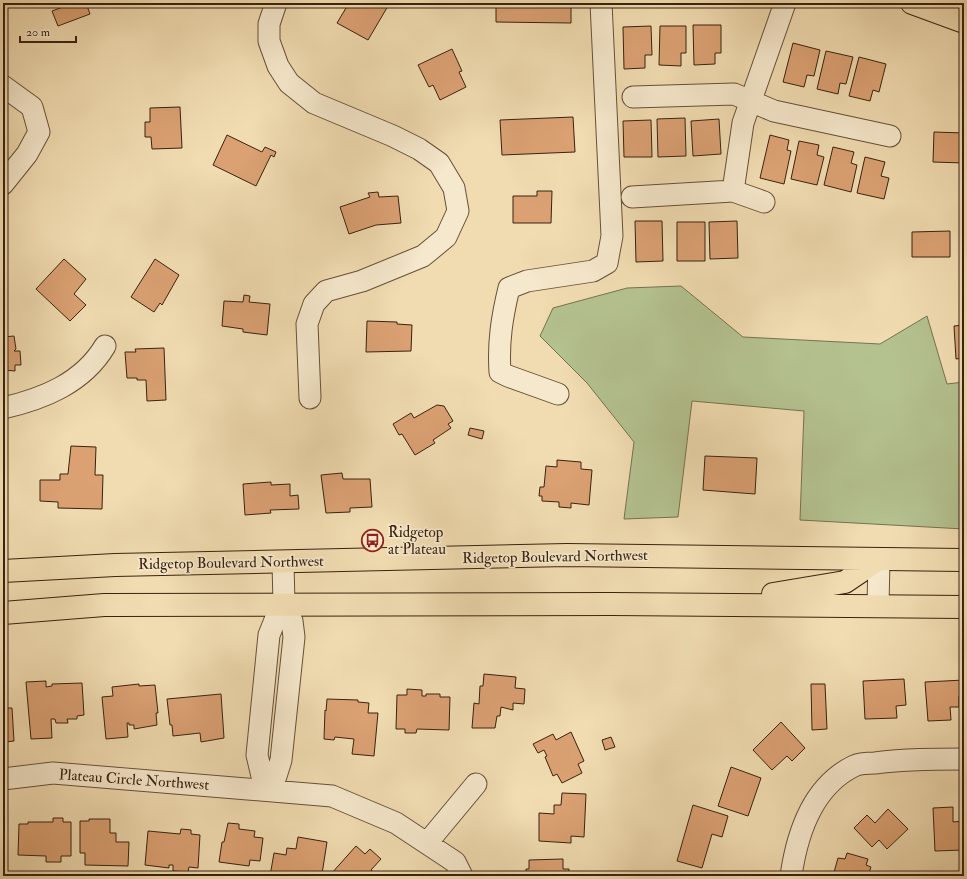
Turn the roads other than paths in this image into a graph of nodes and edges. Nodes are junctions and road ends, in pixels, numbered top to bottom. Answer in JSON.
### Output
{"nodes":[{"id":1,"x":276,"y":3,"type":"edge"},
{"id":2,"x":602,"y":3,"type":"edge"},
{"id":3,"x":786,"y":3,"type":"edge"},
{"id":4,"x":912,"y":3,"type":"edge"},
{"id":5,"x":964,"y":22,"type":"edge"},
{"id":6,"x":3,"y":86,"type":"edge"},
{"id":7,"x":633,"y":97,"type":"dead end"},
{"id":8,"x":750,"y":100,"type":"junction"},
{"id":9,"x":890,"y":136,"type":"dead end"},
{"id":10,"x":3,"y":184,"type":"edge"},
{"id":11,"x":733,"y":191,"type":"junction"},
{"id":12,"x":632,"y":197,"type":"dead end"},
{"id":13,"x":764,"y":202,"type":"dead end"},
{"id":14,"x":105,"y":346,"type":"dead end"},
{"id":15,"x":558,"y":394,"type":"dead end"},
{"id":16,"x":310,"y":398,"type":"dead end"},
{"id":17,"x":3,"y":408,"type":"edge"},
{"id":18,"x":879,"y":559,"type":"junction"},
{"id":19,"x":964,"y":560,"type":"edge"},
{"id":20,"x":283,"y":562,"type":"junction"},
{"id":21,"x":3,"y":572,"type":"edge"},
{"id":22,"x":704,"y":604,"type":"junction"},
{"id":23,"x":284,"y":605,"type":"junction"},
{"id":24,"x":878,"y":606,"type":"junction"},
{"id":25,"x":964,"y":607,"type":"edge"},
{"id":26,"x":3,"y":613,"type":"edge"},
{"id":27,"x":964,"y":759,"type":"edge"},
{"id":28,"x":3,"y":779,"type":"edge"},
{"id":29,"x":476,"y":784,"type":"dead end"},
{"id":30,"x":265,"y":790,"type":"junction"},
{"id":31,"x":427,"y":843,"type":"junction"},
{"id":32,"x":462,"y":876,"type":"edge"},
{"id":33,"x":791,"y":876,"type":"edge"}],
"edges":[{"from":1,"to":16,"type":"street"},
{"from":2,"to":15,"type":"street"},
{"from":3,"to":8,"type":"street"},
{"from":4,"to":5,"type":"main road"},
{"from":6,"to":10,"type":"street"},
{"from":7,"to":8,"type":"street"},
{"from":8,"to":9,"type":"street"},
{"from":8,"to":11,"type":"street"},
{"from":11,"to":12,"type":"street"},
{"from":11,"to":13,"type":"street"},
{"from":14,"to":17,"type":"street"},
{"from":18,"to":19,"type":"main road","name":"Ridgetop Boulevard Northwest"},
{"from":18,"to":20,"type":"main road","name":"Ridgetop Boulevard Northwest"},
{"from":18,"to":22,"type":"main road"},
{"from":18,"to":24,"type":"street"},
{"from":20,"to":21,"type":"main road","name":"Ridgetop Boulevard Northwest"},
{"from":20,"to":23,"type":"street"},
{"from":22,"to":23,"type":"main road"},
{"from":22,"to":24,"type":"main road"},
{"from":23,"to":26,"type":"main road"},
{"from":23,"to":30,"type":"street"},
{"from":24,"to":25,"type":"main road"},
{"from":27,"to":33,"type":"street"},
{"from":28,"to":30,"type":"street","name":"Plateau Circle Northwest"},
{"from":29,"to":31,"type":"street"},
{"from":30,"to":31,"type":"street","name":"Plateau Circle Northwest"},
{"from":31,"to":32,"type":"street","name":"Plateau Circle Northwest"}]}
